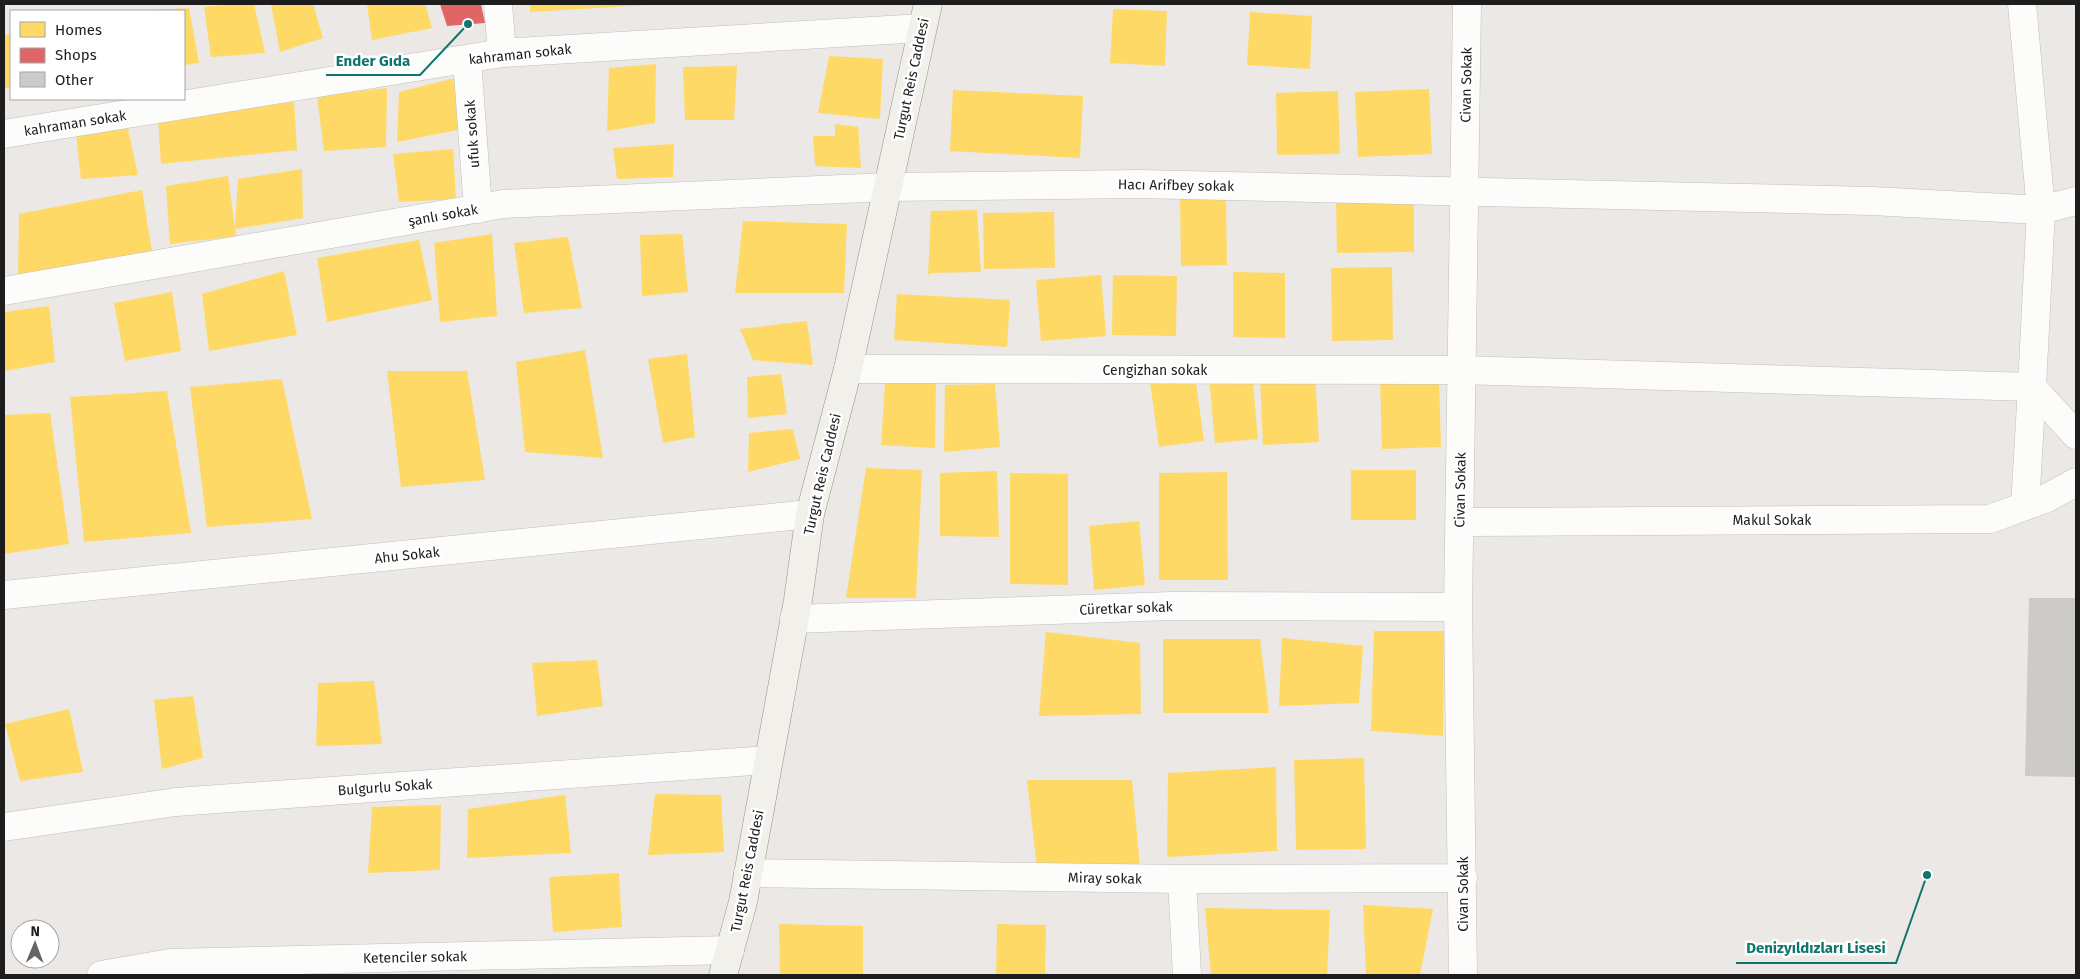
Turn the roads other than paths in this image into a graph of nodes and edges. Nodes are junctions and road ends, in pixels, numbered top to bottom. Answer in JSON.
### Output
{"nodes":[{"id":1,"x":498,"y":4,"type":"edge"},
{"id":2,"x":1467,"y":4,"type":"edge"},
{"id":3,"x":2022,"y":4,"type":"edge"},
{"id":4,"x":925,"y":16,"type":"edge"},
{"id":5,"x":502,"y":53,"type":"junction"},
{"id":6,"x":467,"y":59,"type":"junction"},
{"id":7,"x":4,"y":134,"type":"edge"},
{"id":8,"x":888,"y":187,"type":"junction"},
{"id":9,"x":1464,"y":191,"type":"junction"},
{"id":10,"x":2076,"y":201,"type":"edge"},
{"id":11,"x":478,"y":209,"type":"junction"},
{"id":12,"x":2041,"y":210,"type":"junction"},
{"id":13,"x":4,"y":291,"type":"edge"},
{"id":14,"x":848,"y":369,"type":"junction"},
{"id":15,"x":1462,"y":370,"type":"junction"},
{"id":16,"x":2032,"y":387,"type":"junction"},
{"id":17,"x":2076,"y":435,"type":"edge"},
{"id":18,"x":2076,"y":482,"type":"edge"},
{"id":19,"x":2025,"y":506,"type":"junction"},
{"id":20,"x":810,"y":514,"type":"junction"},
{"id":21,"x":1460,"y":522,"type":"junction"},
{"id":22,"x":4,"y":595,"type":"edge"},
{"id":23,"x":1458,"y":607,"type":"junction"},
{"id":24,"x":794,"y":620,"type":"junction"},
{"id":25,"x":768,"y":760,"type":"junction"},
{"id":26,"x":4,"y":827,"type":"edge"},
{"id":27,"x":748,"y":873,"type":"junction"},
{"id":28,"x":1463,"y":878,"type":"junction"},
{"id":29,"x":1182,"y":879,"type":"junction"},
{"id":30,"x":727,"y":963,"type":"edge"},
{"id":31,"x":101,"y":975,"type":"edge"},
{"id":32,"x":1187,"y":975,"type":"edge"},
{"id":33,"x":1463,"y":975,"type":"edge"}],
"edges":[{"from":1,"to":5,"type":"street"},
{"from":2,"to":9,"type":"street","name":"Civan Sokak"},
{"from":3,"to":12,"type":"street"},
{"from":4,"to":5,"type":"street","name":"kahraman sokak"},
{"from":4,"to":8,"type":"street","name":"Turgut Reis Caddesi"},
{"from":5,"to":6,"type":"street","name":"kahraman sokak"},
{"from":6,"to":7,"type":"street","name":"kahraman sokak"},
{"from":6,"to":11,"type":"street","name":"ufuk sokak"},
{"from":8,"to":9,"type":"street","name":"Hacı Arifbey sokak"},
{"from":8,"to":11,"type":"street","name":"şanlı sokak"},
{"from":8,"to":14,"type":"street","name":"Turgut Reis Caddesi"},
{"from":9,"to":12,"type":"street","name":"Hacı Arifbey sokak"},
{"from":9,"to":15,"type":"street","name":"Civan Sokak"},
{"from":10,"to":12,"type":"street","name":"Hacı Arifbey sokak"},
{"from":11,"to":13,"type":"street","name":"şanlı sokak"},
{"from":12,"to":16,"type":"street"},
{"from":14,"to":15,"type":"street","name":"Cengizhan sokak"},
{"from":14,"to":20,"type":"street","name":"Turgut Reis Caddesi"},
{"from":15,"to":16,"type":"street","name":"Cengizhan sokak"},
{"from":15,"to":21,"type":"street","name":"Civan Sokak"},
{"from":16,"to":17,"type":"street"},
{"from":16,"to":19,"type":"street"},
{"from":18,"to":19,"type":"street","name":"Makul Sokak"},
{"from":19,"to":21,"type":"street","name":"Makul Sokak"},
{"from":20,"to":22,"type":"street","name":"Ahu Sokak"},
{"from":20,"to":24,"type":"street","name":"Turgut Reis Caddesi"},
{"from":21,"to":23,"type":"street","name":"Civan Sokak"},
{"from":23,"to":24,"type":"street","name":"Cüretkar sokak"},
{"from":23,"to":28,"type":"street","name":"Civan Sokak"},
{"from":24,"to":25,"type":"street","name":"Turgut Reis Caddesi"},
{"from":25,"to":26,"type":"street","name":"Bulgurlu Sokak"},
{"from":25,"to":27,"type":"street","name":"Turgut Reis Caddesi"},
{"from":27,"to":29,"type":"street","name":"Miray sokak"},
{"from":27,"to":30,"type":"street","name":"Turgut Reis Caddesi"},
{"from":28,"to":29,"type":"street","name":"Miray sokak"},
{"from":28,"to":33,"type":"street","name":"Civan Sokak"},
{"from":29,"to":32,"type":"street"},
{"from":30,"to":31,"type":"street","name":"Ketenciler sokak"}]}
